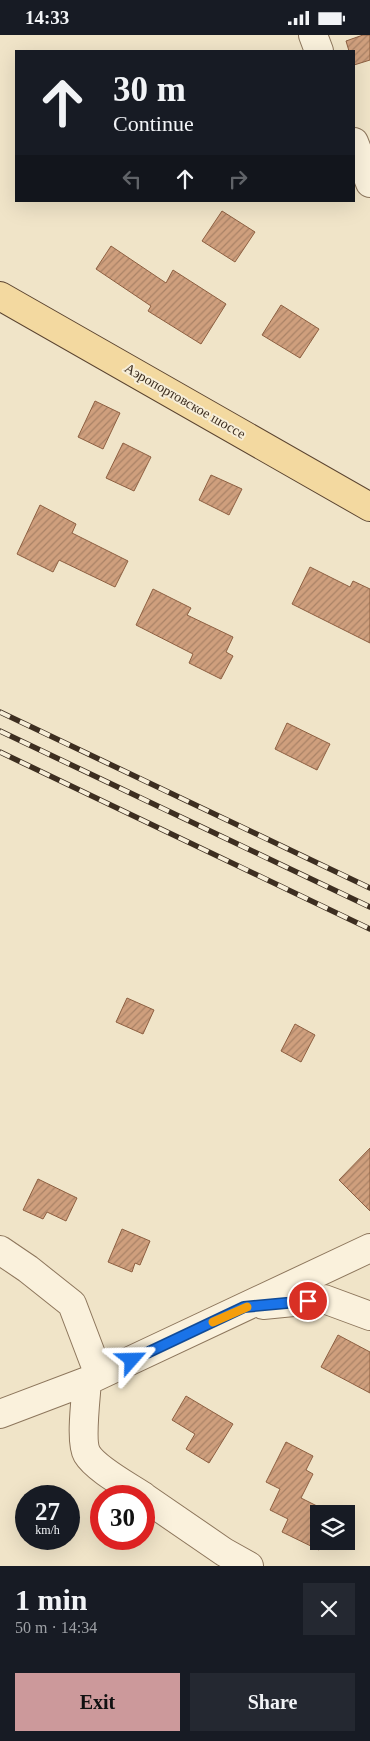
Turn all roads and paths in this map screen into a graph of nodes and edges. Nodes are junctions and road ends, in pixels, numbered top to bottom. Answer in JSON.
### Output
{"nodes":[{"id":1,"x":313,"y":35,"type":"edge"},
{"id":2,"x":319,"y":50,"type":"edge"},
{"id":3,"x":355,"y":145,"type":"edge"},
{"id":4,"x":370,"y":183,"type":"edge"},
{"id":5,"x":0,"y":296,"type":"edge"},
{"id":6,"x":370,"y":507,"type":"edge"},
{"id":7,"x":370,"y":1248,"type":"edge"},
{"id":8,"x":0,"y":1250,"type":"edge"},
{"id":9,"x":244,"y":1307,"type":"junction"},
{"id":10,"x":370,"y":1316,"type":"edge"},
{"id":11,"x":93,"y":1378,"type":"junction"},
{"id":12,"x":0,"y":1414,"type":"edge"},
{"id":13,"x":126,"y":1485,"type":"edge"},
{"id":14,"x":155,"y":1505,"type":"edge"},
{"id":15,"x":249,"y":1566,"type":"edge"}],
"edges":[{"from":1,"to":2,"type":"street"},
{"from":3,"to":4,"type":"street"},
{"from":5,"to":6,"type":"main road","name":"Аэропортовское шоссе"},
{"from":7,"to":9,"type":"street"},
{"from":8,"to":11,"type":"street"},
{"from":9,"to":10,"type":"street"},
{"from":9,"to":11,"type":"street"},
{"from":11,"to":12,"type":"street"},
{"from":11,"to":13,"type":"street"},
{"from":14,"to":15,"type":"street"}]}
